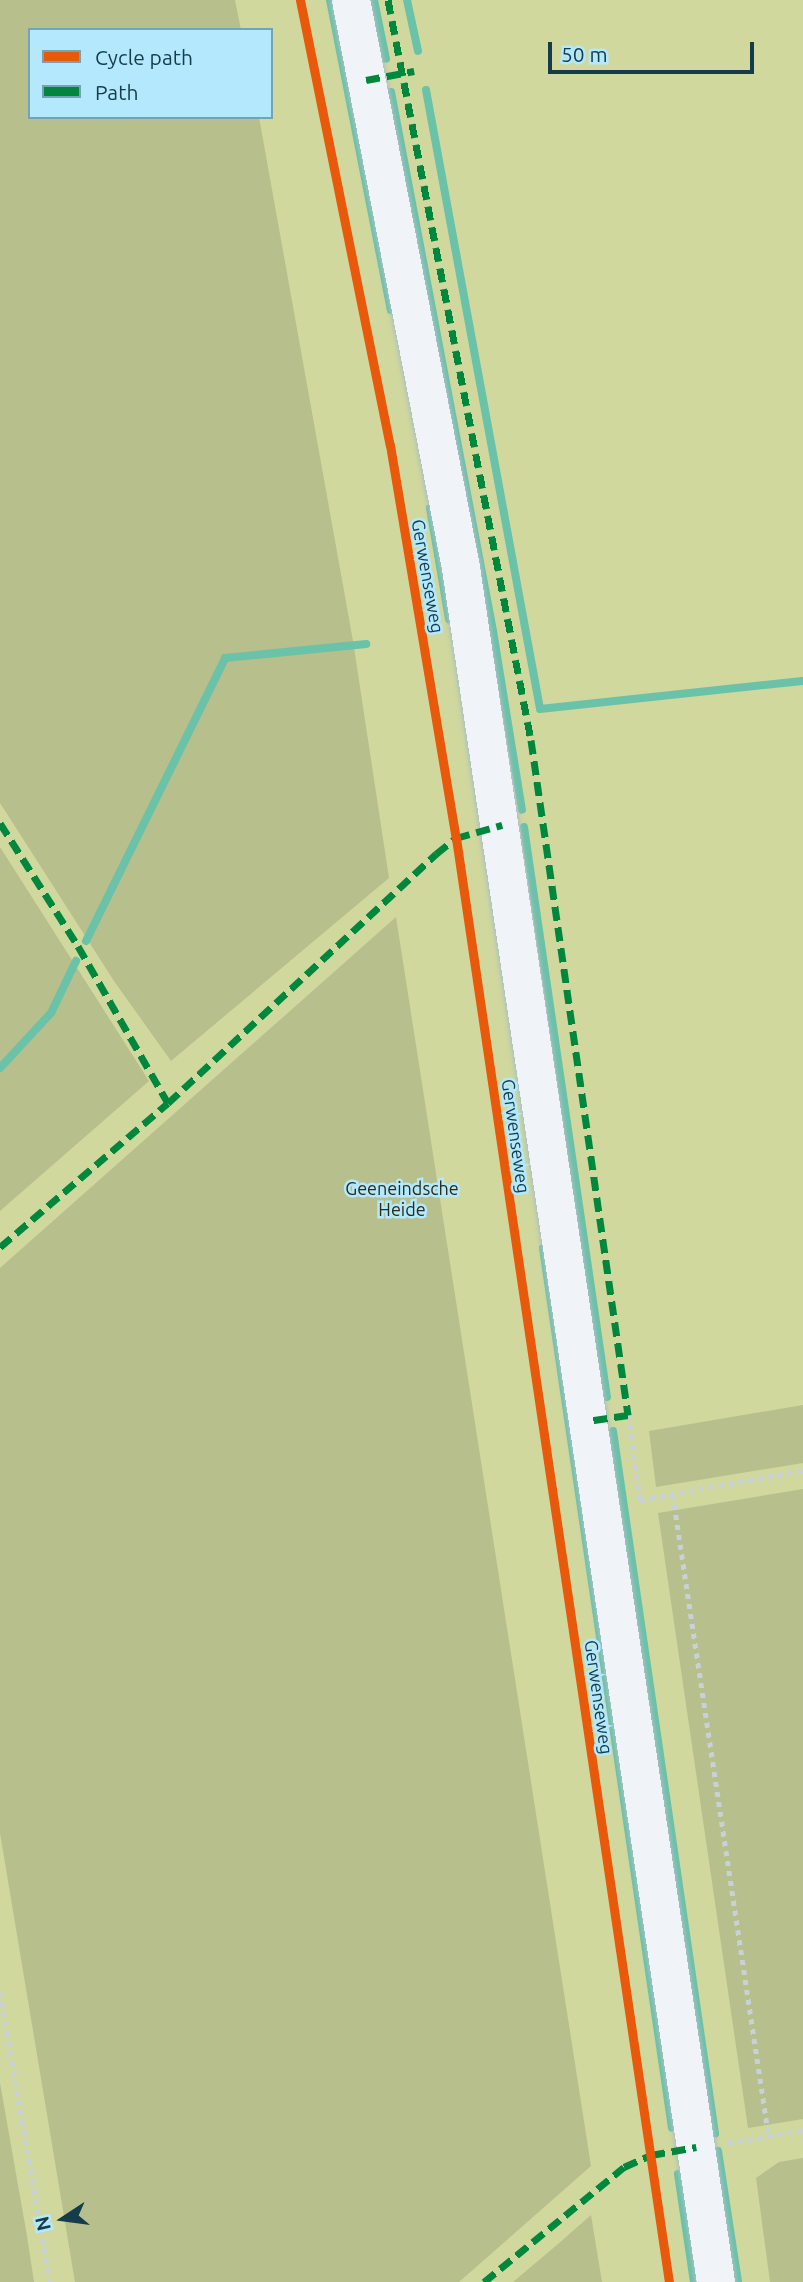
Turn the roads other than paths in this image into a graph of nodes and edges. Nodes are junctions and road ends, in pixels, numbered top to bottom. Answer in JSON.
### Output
{"nodes":[{"id":1,"x":351,"y":0,"type":"edge"},
{"id":2,"x":716,"y":2282,"type":"edge"}],
"edges":[{"from":1,"to":2,"type":"main road","name":"Gerwenseweg"}]}
